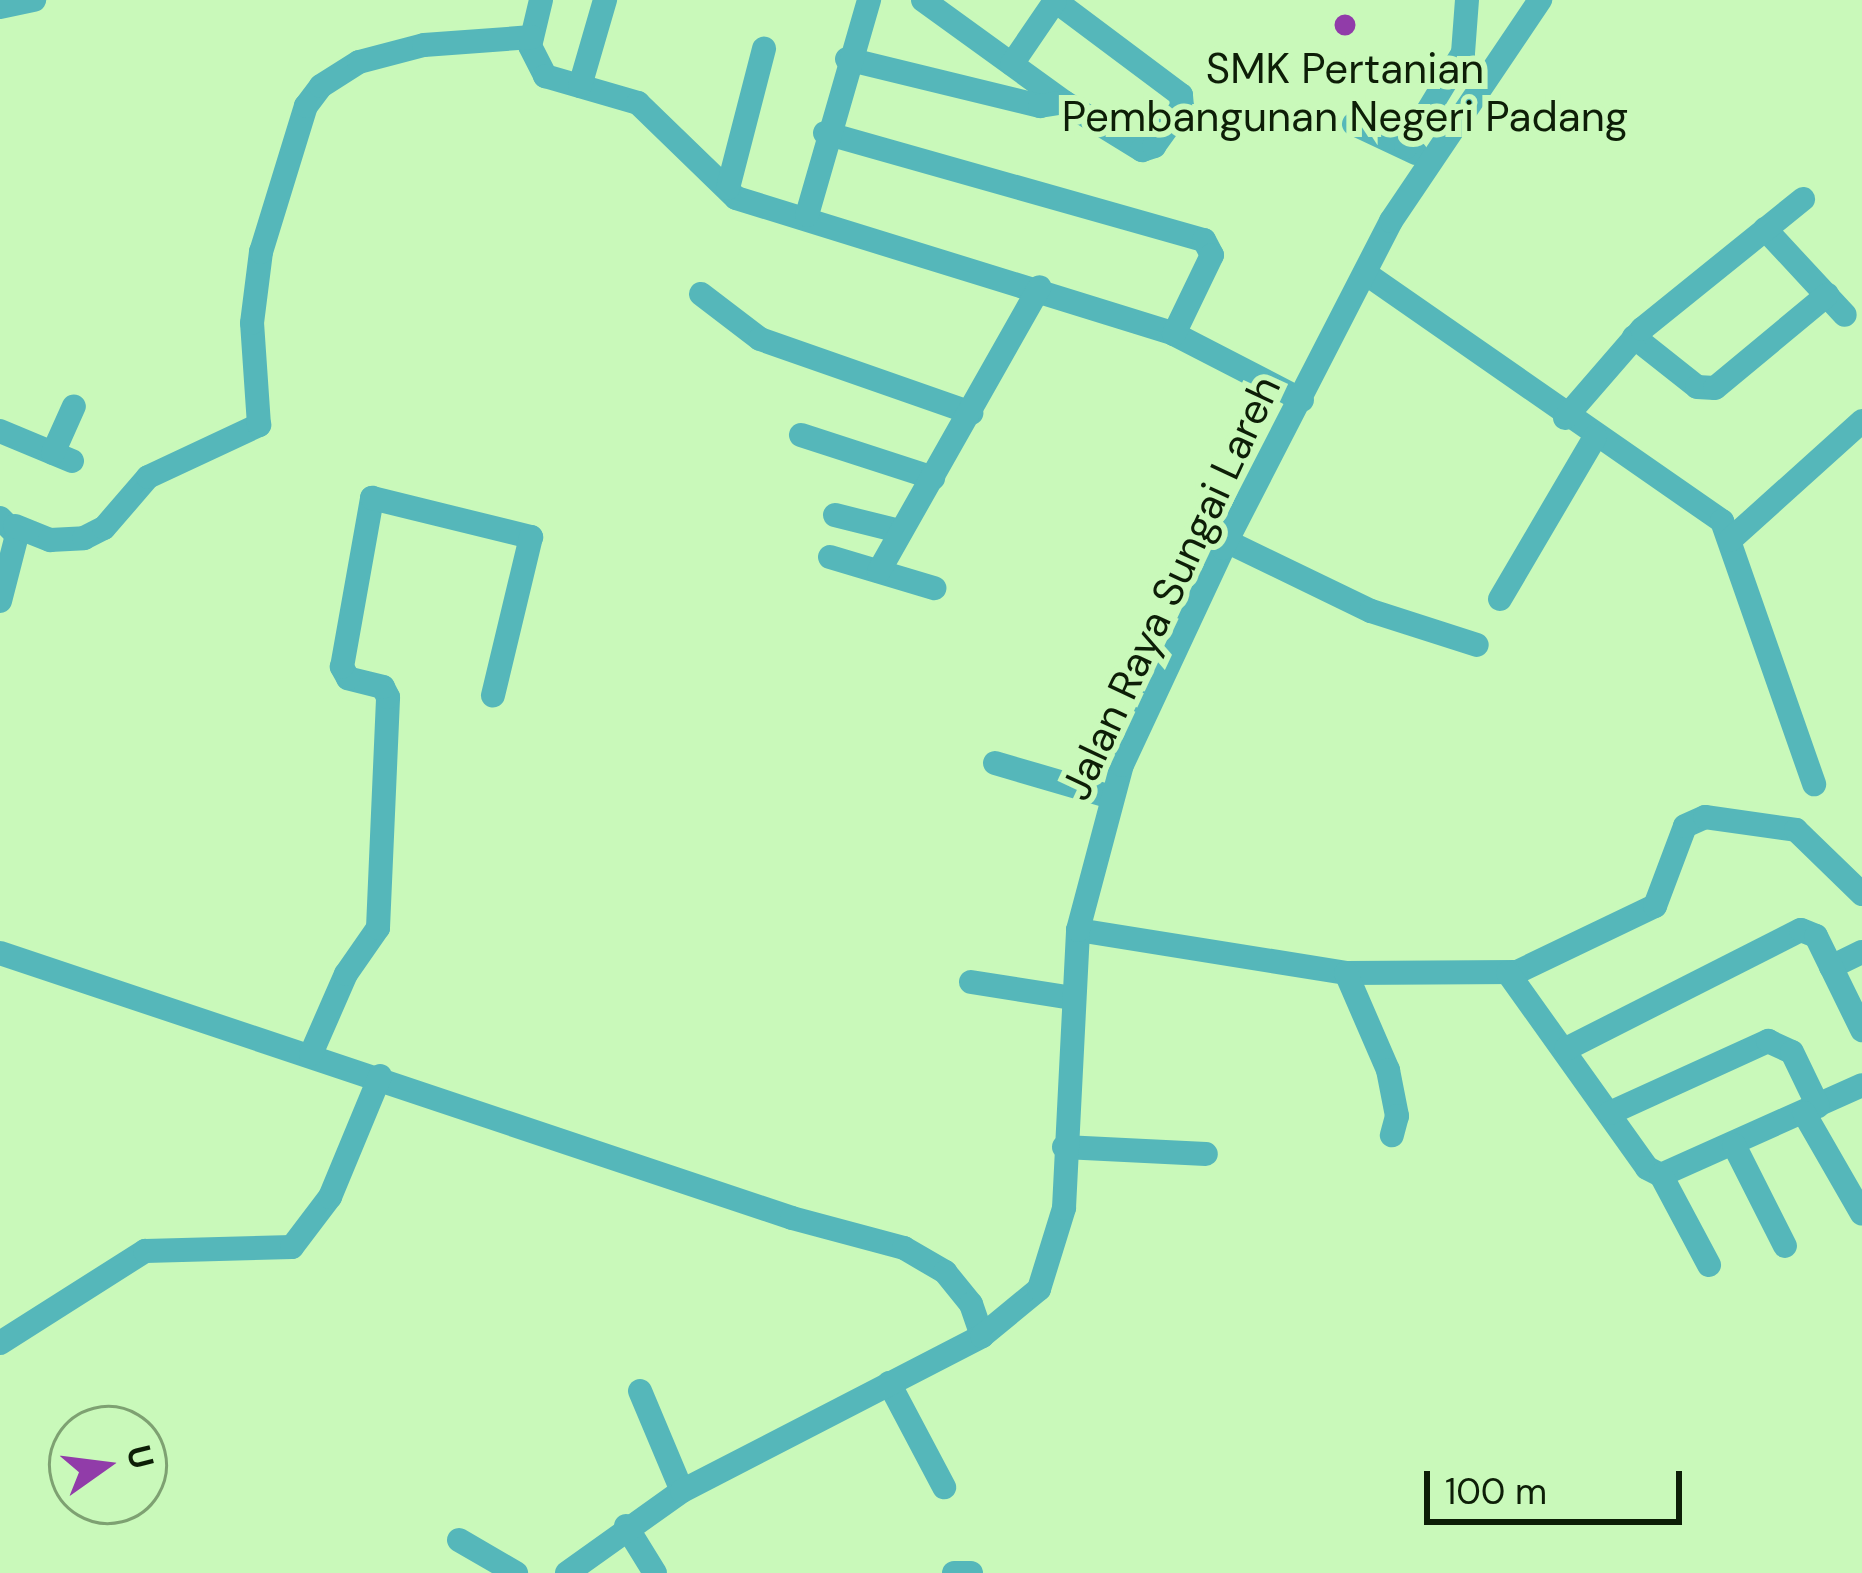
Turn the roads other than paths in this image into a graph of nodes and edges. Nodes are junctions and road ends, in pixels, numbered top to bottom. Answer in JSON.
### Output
{"nodes":[{"id":1,"x":34,"y":0,"type":"edge"},
{"id":2,"x":541,"y":0,"type":"edge"},
{"id":3,"x":605,"y":0,"type":"edge"},
{"id":4,"x":869,"y":0,"type":"edge"},
{"id":5,"x":923,"y":0,"type":"edge"},
{"id":6,"x":1055,"y":0,"type":"edge"},
{"id":7,"x":1466,"y":0,"type":"edge"},
{"id":8,"x":1540,"y":0,"type":"edge"},
{"id":9,"x":0,"y":7,"type":"edge"},
{"id":10,"x":532,"y":37,"type":"junction"},
{"id":11,"x":764,"y":49,"type":"dead end"},
{"id":12,"x":847,"y":59,"type":"junction"},
{"id":13,"x":1012,"y":64,"type":"junction"},
{"id":14,"x":580,"y":86,"type":"junction"},
{"id":15,"x":1064,"y":102,"type":"junction"},
{"id":16,"x":1354,"y":124,"type":"dead end"},
{"id":17,"x":825,"y":133,"type":"junction"},
{"id":18,"x":1417,"y":154,"type":"junction"},
{"id":19,"x":728,"y":188,"type":"junction"},
{"id":20,"x":1803,"y":199,"type":"dead end"},
{"id":21,"x":807,"y":215,"type":"junction"},
{"id":22,"x":1765,"y":230,"type":"junction"},
{"id":23,"x":1365,"y":274,"type":"junction"},
{"id":24,"x":1040,"y":287,"type":"junction"},
{"id":25,"x":701,"y":294,"type":"dead end"},
{"id":26,"x":1827,"y":296,"type":"junction"},
{"id":27,"x":1845,"y":315,"type":"dead end"},
{"id":28,"x":1174,"y":334,"type":"junction"},
{"id":29,"x":1634,"y":337,"type":"junction"},
{"id":30,"x":1302,"y":400,"type":"junction"},
{"id":31,"x":74,"y":406,"type":"dead end"},
{"id":32,"x":970,"y":413,"type":"junction"},
{"id":33,"x":1565,"y":418,"type":"junction"},
{"id":34,"x":1862,"y":421,"type":"edge"},
{"id":35,"x":0,"y":431,"type":"edge"},
{"id":36,"x":800,"y":435,"type":"dead end"},
{"id":37,"x":1595,"y":437,"type":"junction"},
{"id":38,"x":933,"y":478,"type":"junction"},
{"id":39,"x":835,"y":515,"type":"dead end"},
{"id":40,"x":8,"y":522,"type":"edge"},
{"id":41,"x":895,"y":530,"type":"junction"},
{"id":42,"x":1730,"y":540,"type":"junction"},
{"id":43,"x":1226,"y":541,"type":"junction"},
{"id":44,"x":830,"y":557,"type":"dead end"},
{"id":45,"x":879,"y":571,"type":"junction"},
{"id":46,"x":934,"y":588,"type":"dead end"},
{"id":47,"x":0,"y":598,"type":"edge"},
{"id":48,"x":1500,"y":599,"type":"dead end"},
{"id":49,"x":1477,"y":645,"type":"dead end"},
{"id":50,"x":493,"y":694,"type":"dead end"},
{"id":51,"x":995,"y":763,"type":"dead end"},
{"id":52,"x":1814,"y":784,"type":"dead end"},
{"id":53,"x":1111,"y":797,"type":"junction"},
{"id":54,"x":1862,"y":894,"type":"edge"},
{"id":55,"x":1078,"y":930,"type":"junction"},
{"id":56,"x":1862,"y":952,"type":"edge"},
{"id":57,"x":0,"y":953,"type":"edge"},
{"id":58,"x":1831,"y":967,"type":"junction"},
{"id":59,"x":1346,"y":974,"type":"junction"},
{"id":60,"x":1508,"y":974,"type":"junction"},
{"id":61,"x":970,"y":982,"type":"dead end"},
{"id":62,"x":1072,"y":998,"type":"junction"},
{"id":63,"x":1862,"y":1030,"type":"edge"},
{"id":64,"x":1566,"y":1049,"type":"junction"},
{"id":65,"x":311,"y":1054,"type":"junction"},
{"id":66,"x":380,"y":1076,"type":"junction"},
{"id":67,"x":1862,"y":1085,"type":"edge"},
{"id":68,"x":1811,"y":1110,"type":"junction"},
{"id":69,"x":1610,"y":1114,"type":"junction"},
{"id":70,"x":1392,"y":1135,"type":"dead end"},
{"id":71,"x":1734,"y":1144,"type":"junction"},
{"id":72,"x":1064,"y":1147,"type":"junction"},
{"id":73,"x":1206,"y":1154,"type":"dead end"},
{"id":74,"x":1852,"y":1174,"type":"edge"},
{"id":75,"x":1661,"y":1175,"type":"junction"},
{"id":76,"x":1862,"y":1214,"type":"edge"},
{"id":77,"x":1785,"y":1246,"type":"dead end"},
{"id":78,"x":1709,"y":1265,"type":"dead end"},
{"id":79,"x":982,"y":1336,"type":"junction"},
{"id":80,"x":0,"y":1343,"type":"edge"},
{"id":81,"x":890,"y":1383,"type":"junction"},
{"id":82,"x":640,"y":1391,"type":"dead end"},
{"id":83,"x":944,"y":1487,"type":"dead end"},
{"id":84,"x":682,"y":1491,"type":"junction"},
{"id":85,"x":626,"y":1526,"type":"junction"},
{"id":86,"x":459,"y":1540,"type":"dead end"},
{"id":87,"x":516,"y":1573,"type":"edge"},
{"id":88,"x":567,"y":1573,"type":"edge"},
{"id":89,"x":655,"y":1573,"type":"edge"},
{"id":90,"x":954,"y":1573,"type":"edge"},
{"id":91,"x":971,"y":1573,"type":"edge"}],
"edges":[{"from":1,"to":9,"type":"street"},
{"from":2,"to":10,"type":"street"},
{"from":3,"to":14,"type":"street"},
{"from":4,"to":12,"type":"street"},
{"from":5,"to":13,"type":"street"},
{"from":6,"to":13,"type":"street"},
{"from":6,"to":15,"type":"street"},
{"from":7,"to":18,"type":"street"},
{"from":8,"to":18,"type":"street","name":"Jalan Raya Sungai Lareh"},
{"from":10,"to":14,"type":"street"},
{"from":10,"to":40,"type":"street"},
{"from":11,"to":19,"type":"street"},
{"from":12,"to":15,"type":"street"},
{"from":12,"to":17,"type":"street"},
{"from":13,"to":15,"type":"street"},
{"from":14,"to":19,"type":"street"},
{"from":16,"to":18,"type":"street"},
{"from":17,"to":21,"type":"street"},
{"from":17,"to":28,"type":"street"},
{"from":18,"to":23,"type":"street","name":"Jalan Raya Sungai Lareh"},
{"from":19,"to":21,"type":"street"},
{"from":20,"to":22,"type":"street"},
{"from":21,"to":24,"type":"street"},
{"from":22,"to":26,"type":"street"},
{"from":22,"to":29,"type":"street"},
{"from":23,"to":30,"type":"street","name":"Jalan Raya Sungai Lareh"},
{"from":23,"to":33,"type":"street"},
{"from":24,"to":28,"type":"street"},
{"from":24,"to":32,"type":"street"},
{"from":25,"to":32,"type":"street"},
{"from":26,"to":27,"type":"street"},
{"from":26,"to":29,"type":"street"},
{"from":28,"to":30,"type":"street"},
{"from":29,"to":33,"type":"street"},
{"from":30,"to":43,"type":"street","name":"Jalan Raya Sungai Lareh"},
{"from":31,"to":35,"type":"street"},
{"from":32,"to":38,"type":"street"},
{"from":33,"to":37,"type":"street"},
{"from":34,"to":42,"type":"street"},
{"from":36,"to":38,"type":"street"},
{"from":37,"to":42,"type":"street"},
{"from":37,"to":48,"type":"street"},
{"from":38,"to":41,"type":"street"},
{"from":39,"to":41,"type":"street"},
{"from":40,"to":47,"type":"street"},
{"from":41,"to":45,"type":"street"},
{"from":42,"to":52,"type":"street"},
{"from":43,"to":49,"type":"street"},
{"from":43,"to":53,"type":"street","name":"Jalan Raya Sungai Lareh"},
{"from":44,"to":45,"type":"street"},
{"from":45,"to":46,"type":"street"},
{"from":50,"to":65,"type":"street"},
{"from":51,"to":53,"type":"street"},
{"from":53,"to":55,"type":"street","name":"Jalan Raya Sungai Lareh"},
{"from":54,"to":60,"type":"street"},
{"from":55,"to":59,"type":"street"},
{"from":55,"to":62,"type":"street","name":"Jalan Raya Sungai Lareh"},
{"from":56,"to":58,"type":"street"},
{"from":57,"to":65,"type":"street"},
{"from":58,"to":63,"type":"street"},
{"from":58,"to":64,"type":"street"},
{"from":59,"to":60,"type":"street"},
{"from":59,"to":70,"type":"street"},
{"from":60,"to":64,"type":"street"},
{"from":61,"to":62,"type":"street"},
{"from":62,"to":72,"type":"street","name":"Jalan Raya Sungai Lareh"},
{"from":64,"to":69,"type":"street"},
{"from":65,"to":66,"type":"street"},
{"from":66,"to":79,"type":"street"},
{"from":66,"to":80,"type":"street"},
{"from":67,"to":68,"type":"street"},
{"from":68,"to":69,"type":"street"},
{"from":68,"to":71,"type":"street"},
{"from":68,"to":74,"type":"street"},
{"from":69,"to":75,"type":"street"},
{"from":71,"to":75,"type":"street"},
{"from":71,"to":77,"type":"street"},
{"from":72,"to":73,"type":"street"},
{"from":72,"to":79,"type":"street","name":"Jalan Raya Sungai Lareh"},
{"from":74,"to":76,"type":"street"},
{"from":75,"to":78,"type":"street"},
{"from":79,"to":81,"type":"street","name":"Jalan Raya Sungai Lareh"},
{"from":81,"to":83,"type":"street"},
{"from":81,"to":84,"type":"street","name":"Jalan Raya Sungai Lareh"},
{"from":82,"to":84,"type":"street"},
{"from":84,"to":85,"type":"street","name":"Jalan Raya Sungai Lareh"},
{"from":85,"to":88,"type":"street","name":"Jalan Raya Sungai Lareh"},
{"from":85,"to":89,"type":"street"},
{"from":86,"to":87,"type":"street"},
{"from":90,"to":91,"type":"street"}]}
